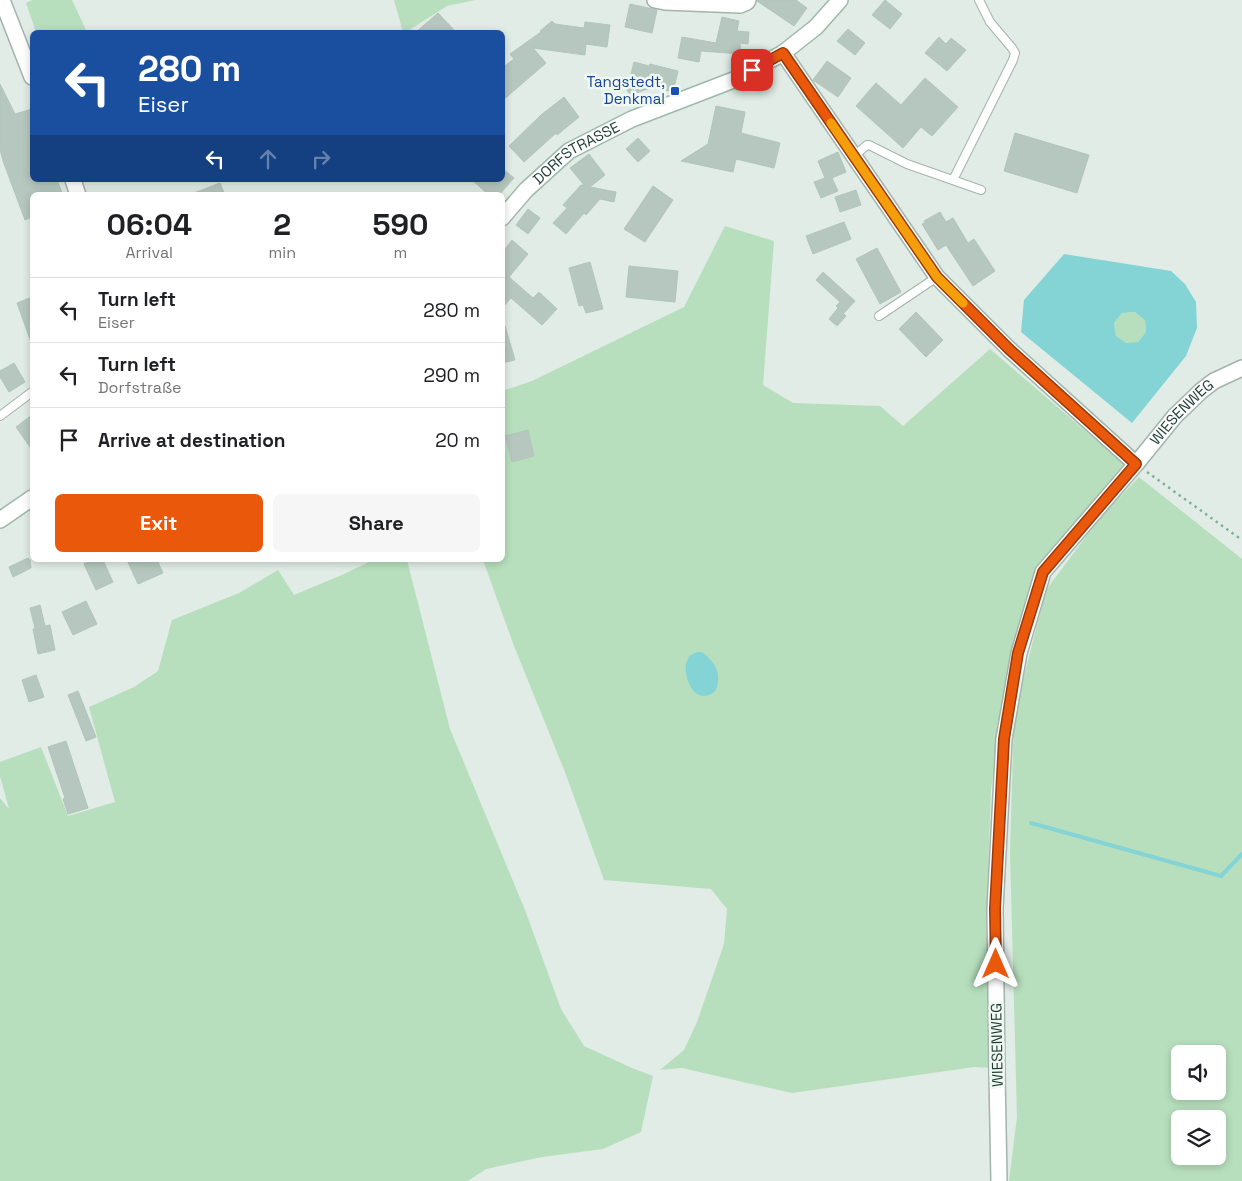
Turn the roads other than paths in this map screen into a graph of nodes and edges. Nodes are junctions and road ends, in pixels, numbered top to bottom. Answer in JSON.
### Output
{"nodes":[{"id":1,"x":2,"y":0,"type":"edge"},
{"id":2,"x":655,"y":0,"type":"edge"},
{"id":3,"x":748,"y":0,"type":"edge"},
{"id":4,"x":840,"y":0,"type":"edge"},
{"id":5,"x":979,"y":0,"type":"edge"},
{"id":6,"x":783,"y":53,"type":"junction"},
{"id":7,"x":30,"y":72,"type":"edge"},
{"id":8,"x":854,"y":156,"type":"junction"},
{"id":9,"x":953,"y":180,"type":"junction"},
{"id":10,"x":981,"y":190,"type":"dead end"},
{"id":11,"x":505,"y":214,"type":"edge"},
{"id":12,"x":937,"y":277,"type":"junction"},
{"id":13,"x":879,"y":316,"type":"dead end"},
{"id":14,"x":1242,"y":368,"type":"edge"},
{"id":15,"x":30,"y":394,"type":"edge"},
{"id":16,"x":0,"y":416,"type":"edge"},
{"id":17,"x":1136,"y":464,"type":"junction"},
{"id":18,"x":30,"y":499,"type":"edge"},
{"id":19,"x":0,"y":520,"type":"edge"},
{"id":20,"x":999,"y":1181,"type":"edge"}],
"edges":[{"from":1,"to":7,"type":"street"},
{"from":2,"to":3,"type":"street"},
{"from":4,"to":6,"type":"street","name":"DORFSTRASSE"},
{"from":5,"to":9,"type":"lane"},
{"from":6,"to":8,"type":"street"},
{"from":6,"to":11,"type":"street","name":"DORFSTRASSE"},
{"from":8,"to":9,"type":"lane"},
{"from":8,"to":12,"type":"street"},
{"from":9,"to":10,"type":"lane"},
{"from":12,"to":13,"type":"lane"},
{"from":12,"to":17,"type":"street"},
{"from":14,"to":17,"type":"street","name":"WIESENWEG"},
{"from":15,"to":16,"type":"lane"},
{"from":17,"to":20,"type":"street","name":"WIESENWEG"},
{"from":18,"to":19,"type":"street"}]}
